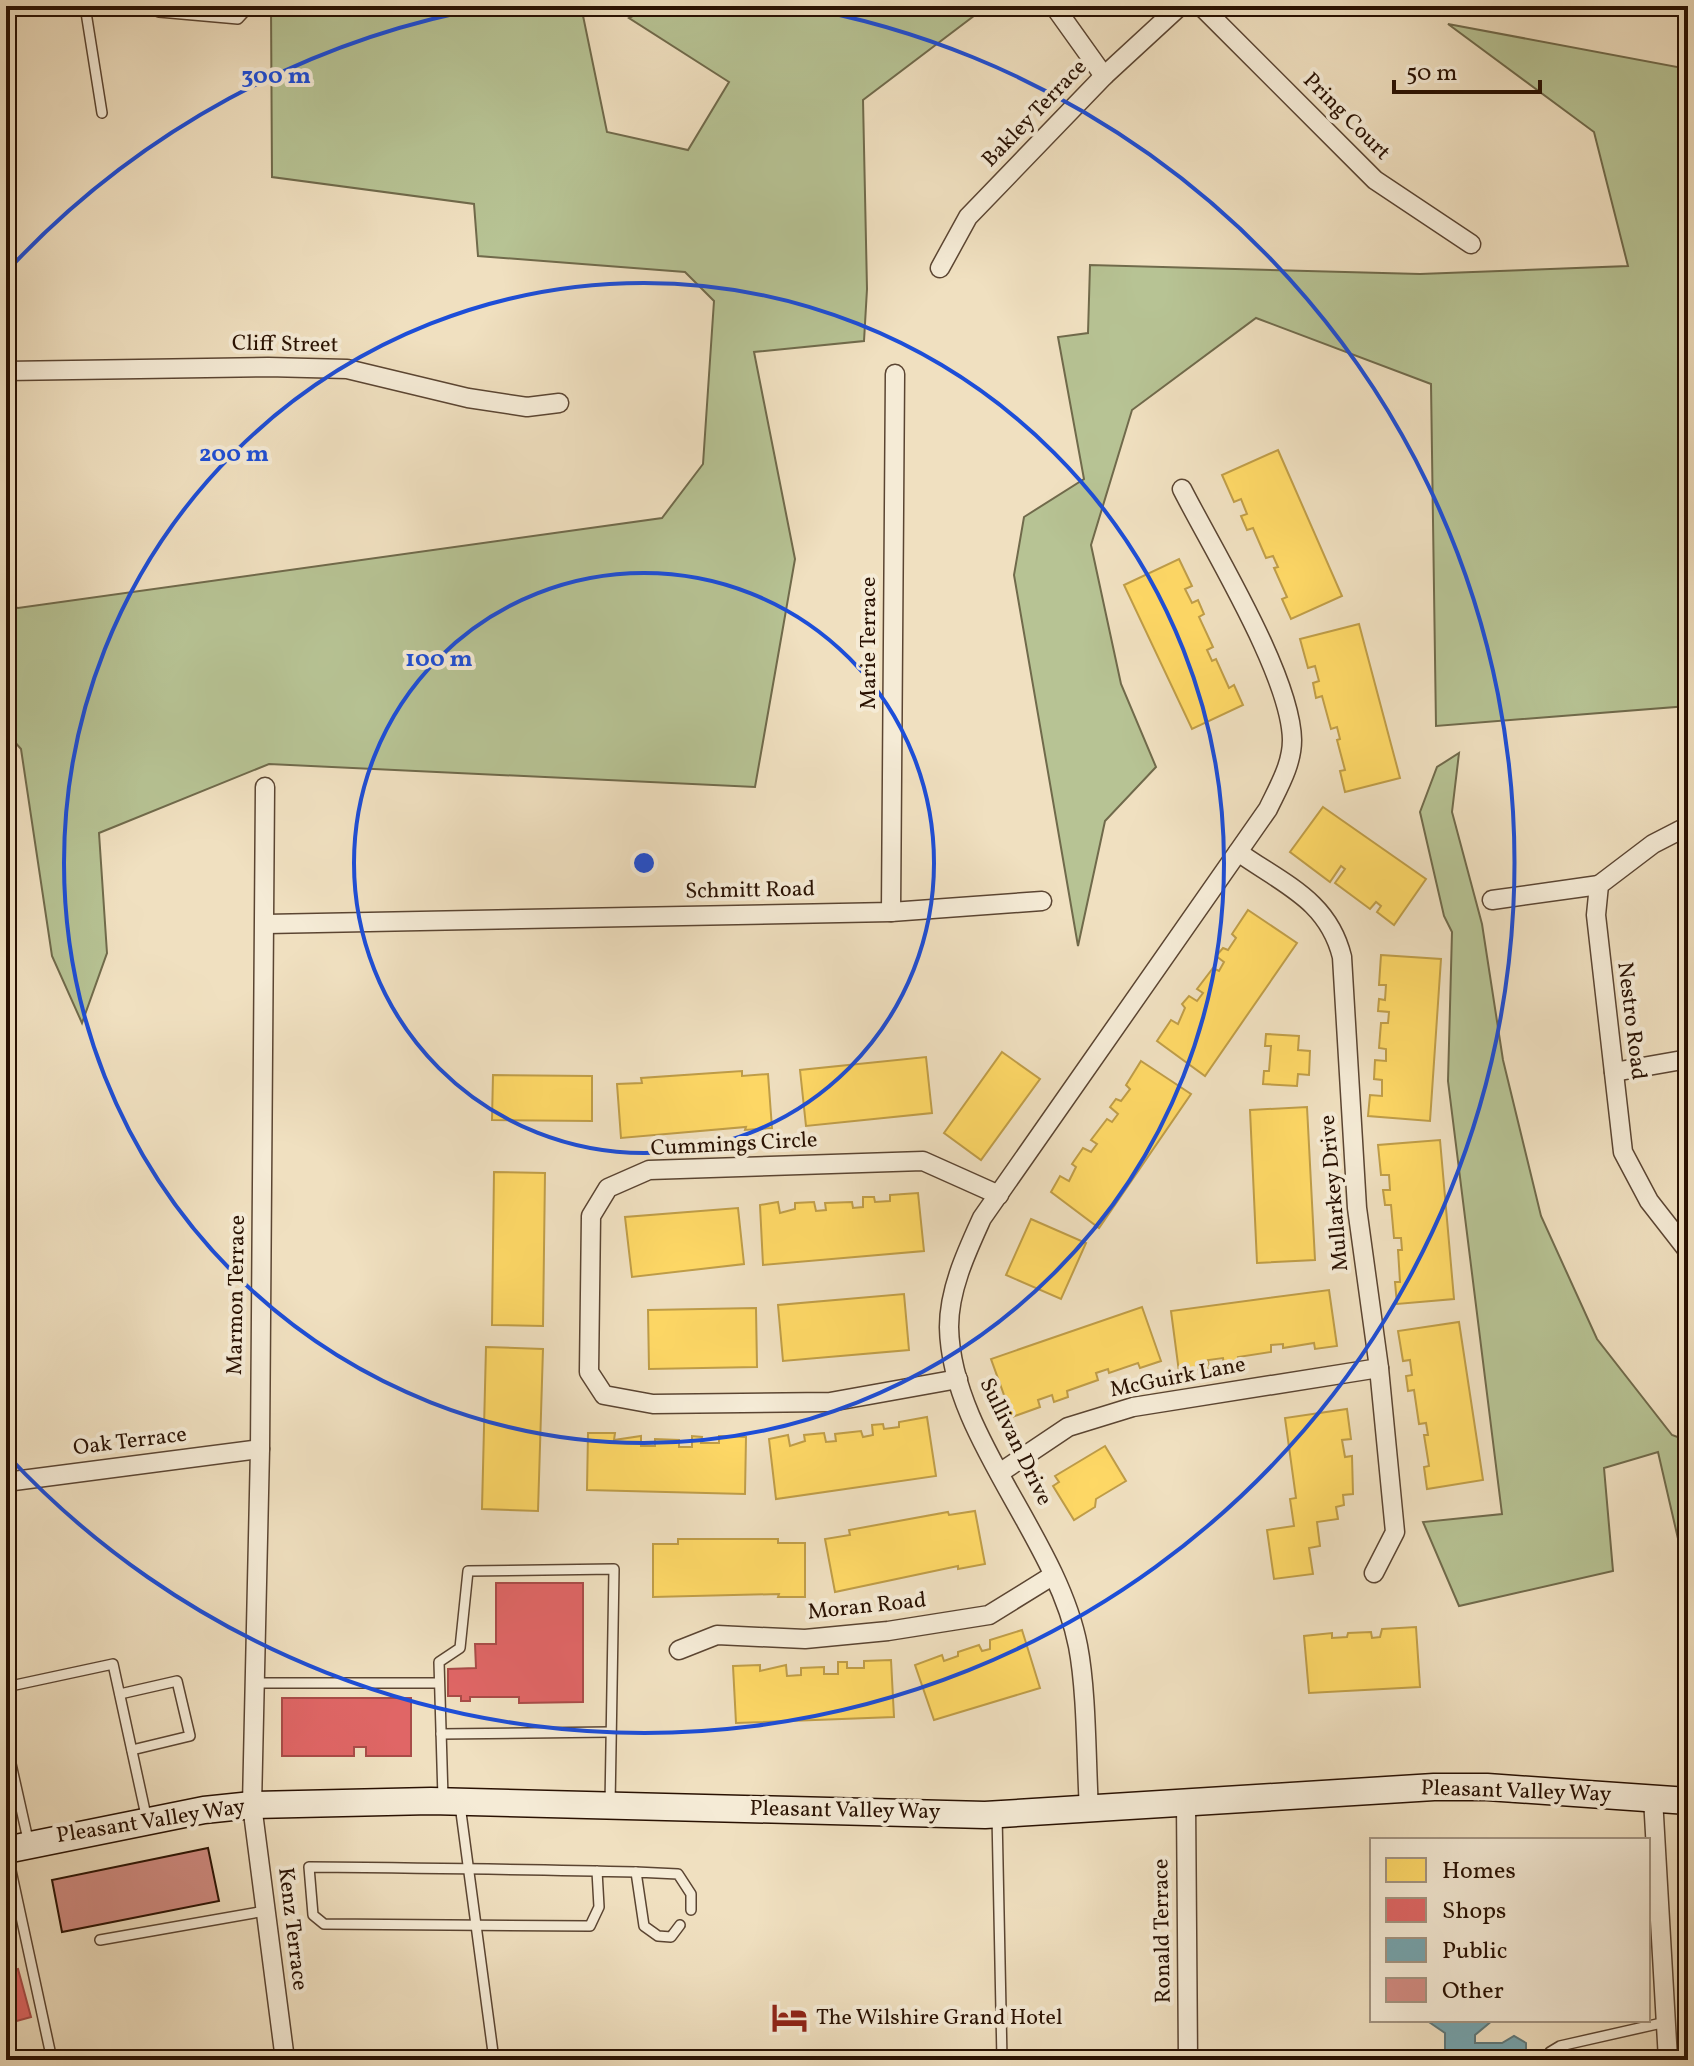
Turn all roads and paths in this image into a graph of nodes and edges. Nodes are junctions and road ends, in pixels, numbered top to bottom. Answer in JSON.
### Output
{"nodes":[{"id":1,"x":85,"y":6,"type":"edge"},
{"id":2,"x":145,"y":6,"type":"edge"},
{"id":3,"x":250,"y":6,"type":"edge"},
{"id":4,"x":1054,"y":6,"type":"edge"},
{"id":5,"x":1180,"y":6,"type":"edge"},
{"id":6,"x":1201,"y":6,"type":"edge"},
{"id":7,"x":1104,"y":76,"type":"junction"},
{"id":8,"x":102,"y":113,"type":"dead end"},
{"id":9,"x":1471,"y":244,"type":"dead end"},
{"id":10,"x":940,"y":268,"type":"dead end"},
{"id":11,"x":6,"y":371,"type":"edge"},
{"id":12,"x":895,"y":374,"type":"dead end"},
{"id":13,"x":559,"y":403,"type":"dead end"},
{"id":14,"x":1182,"y":489,"type":"dead end"},
{"id":15,"x":265,"y":787,"type":"dead end"},
{"id":16,"x":1688,"y":826,"type":"edge"},
{"id":17,"x":1238,"y":852,"type":"junction"},
{"id":18,"x":1599,"y":885,"type":"junction"},
{"id":19,"x":1492,"y":900,"type":"dead end"},
{"id":20,"x":1042,"y":901,"type":"dead end"},
{"id":21,"x":891,"y":912,"type":"junction"},
{"id":22,"x":266,"y":924,"type":"junction"},
{"id":23,"x":1688,"y":1059,"type":"edge"},
{"id":24,"x":1614,"y":1072,"type":"junction"},
{"id":25,"x":999,"y":1195,"type":"junction"},
{"id":26,"x":1688,"y":1251,"type":"edge"},
{"id":27,"x":1379,"y":1368,"type":"junction"},
{"id":28,"x":958,"y":1379,"type":"junction"},
{"id":29,"x":260,"y":1449,"type":"junction"},
{"id":30,"x":1001,"y":1472,"type":"junction"},
{"id":31,"x":6,"y":1482,"type":"edge"},
{"id":32,"x":1374,"y":1573,"type":"dead end"},
{"id":33,"x":1052,"y":1576,"type":"junction"},
{"id":34,"x":679,"y":1650,"type":"dead end"},
{"id":35,"x":254,"y":1683,"type":"junction"},
{"id":36,"x":439,"y":1683,"type":"junction"},
{"id":37,"x":6,"y":1687,"type":"edge"},
{"id":38,"x":120,"y":1694,"type":"junction"},
{"id":39,"x":611,"y":1732,"type":"junction"},
{"id":40,"x":441,"y":1734,"type":"junction"},
{"id":41,"x":7,"y":1746,"type":"edge"},
{"id":42,"x":132,"y":1750,"type":"junction"},
{"id":43,"x":1653,"y":1798,"type":"junction"},
{"id":44,"x":1688,"y":1801,"type":"edge"},
{"id":45,"x":451,"y":1802,"type":"junction"},
{"id":46,"x":1186,"y":1802,"type":"junction"},
{"id":47,"x":252,"y":1805,"type":"junction"},
{"id":48,"x":610,"y":1806,"type":"junction"},
{"id":49,"x":1089,"y":1809,"type":"junction"},
{"id":50,"x":997,"y":1814,"type":"junction"},
{"id":51,"x":147,"y":1820,"type":"junction"},
{"id":52,"x":14,"y":1848,"type":"edge"},
{"id":53,"x":468,"y":1868,"type":"junction"},
{"id":54,"x":597,"y":1871,"type":"junction"},
{"id":55,"x":636,"y":1872,"type":"junction"},
{"id":56,"x":691,"y":1910,"type":"dead end"},
{"id":57,"x":265,"y":1911,"type":"junction"},
{"id":58,"x":680,"y":1925,"type":"dead end"},
{"id":59,"x":476,"y":1926,"type":"junction"},
{"id":60,"x":100,"y":1940,"type":"dead end"},
{"id":61,"x":1666,"y":2022,"type":"junction"},
{"id":62,"x":52,"y":2060,"type":"edge"},
{"id":63,"x":285,"y":2060,"type":"edge"},
{"id":64,"x":494,"y":2060,"type":"edge"},
{"id":65,"x":1002,"y":2060,"type":"edge"},
{"id":66,"x":1188,"y":2060,"type":"edge"},
{"id":67,"x":1547,"y":2060,"type":"edge"},
{"id":68,"x":1668,"y":2060,"type":"edge"}],
"edges":[{"from":1,"to":8,"type":"lane"},
{"from":2,"to":3,"type":"lane"},
{"from":4,"to":7,"type":"street"},
{"from":5,"to":7,"type":"street","name":"Bakley Terrace"},
{"from":6,"to":9,"type":"street","name":"Pring Court"},
{"from":7,"to":10,"type":"street","name":"Bakley Terrace"},
{"from":11,"to":13,"type":"street","name":"Cliff Street"},
{"from":12,"to":21,"type":"street","name":"Marie Terrace"},
{"from":14,"to":17,"type":"street"},
{"from":15,"to":22,"type":"street","name":"Marmon Terrace"},
{"from":16,"to":18,"type":"street"},
{"from":17,"to":25,"type":"street","name":"Sullivan Drive"},
{"from":17,"to":27,"type":"street","name":"Mullarkey Drive"},
{"from":18,"to":19,"type":"street"},
{"from":18,"to":24,"type":"street","name":"Nestro Road"},
{"from":20,"to":21,"type":"street","name":"Schmitt Road"},
{"from":21,"to":22,"type":"street","name":"Schmitt Road"},
{"from":22,"to":29,"type":"street","name":"Marmon Terrace"},
{"from":23,"to":24,"type":"street"},
{"from":24,"to":26,"type":"street","name":"Nestro Road"},
{"from":25,"to":28,"type":"street","name":"Sullivan Drive"},
{"from":25,"to":28,"type":"street","name":"Cummings Circle"},
{"from":27,"to":30,"type":"street","name":"McGuirk Lane"},
{"from":27,"to":32,"type":"street","name":"Mullarkey Drive"},
{"from":28,"to":30,"type":"street","name":"Sullivan Drive"},
{"from":29,"to":31,"type":"street","name":"Oak Terrace"},
{"from":29,"to":35,"type":"street","name":"Marmon Terrace"},
{"from":30,"to":33,"type":"street","name":"Sullivan Drive"},
{"from":33,"to":34,"type":"street","name":"Moran Road"},
{"from":33,"to":49,"type":"street","name":"Sullivan Drive"},
{"from":35,"to":36,"type":"lane"},
{"from":35,"to":47,"type":"street","name":"Marmon Terrace"},
{"from":36,"to":39,"type":"lane"},
{"from":36,"to":40,"type":"lane"},
{"from":37,"to":38,"type":"lane"},
{"from":38,"to":42,"type":"lane"},
{"from":38,"to":42,"type":"lane"},
{"from":39,"to":40,"type":"lane"},
{"from":39,"to":48,"type":"lane"},
{"from":40,"to":45,"type":"lane"},
{"from":41,"to":52,"type":"lane"},
{"from":42,"to":51,"type":"lane"},
{"from":43,"to":44,"type":"main road","name":"Pleasant Valley Way"},
{"from":43,"to":46,"type":"main road","name":"Pleasant Valley Way"},
{"from":43,"to":61,"type":"street"},
{"from":45,"to":47,"type":"main road","name":"Pleasant Valley Way"},
{"from":45,"to":48,"type":"main road","name":"Pleasant Valley Way"},
{"from":45,"to":53,"type":"lane"},
{"from":46,"to":49,"type":"main road","name":"Pleasant Valley Way"},
{"from":46,"to":66,"type":"street","name":"Ronald Terrace"},
{"from":47,"to":51,"type":"main road","name":"Pleasant Valley Way"},
{"from":47,"to":57,"type":"street","name":"Kenz Terrace"},
{"from":48,"to":50,"type":"main road","name":"Pleasant Valley Way"},
{"from":49,"to":50,"type":"main road","name":"Pleasant Valley Way"},
{"from":50,"to":65,"type":"lane"},
{"from":51,"to":52,"type":"main road","name":"Pleasant Valley Way"},
{"from":52,"to":62,"type":"lane"},
{"from":53,"to":54,"type":"lane"},
{"from":53,"to":59,"type":"lane"},
{"from":53,"to":59,"type":"lane"},
{"from":54,"to":55,"type":"lane"},
{"from":54,"to":59,"type":"lane"},
{"from":55,"to":56,"type":"lane"},
{"from":55,"to":58,"type":"lane"},
{"from":57,"to":60,"type":"lane"},
{"from":57,"to":63,"type":"street","name":"Kenz Terrace"},
{"from":59,"to":64,"type":"lane"},
{"from":61,"to":67,"type":"lane"},
{"from":61,"to":68,"type":"street"}]}
